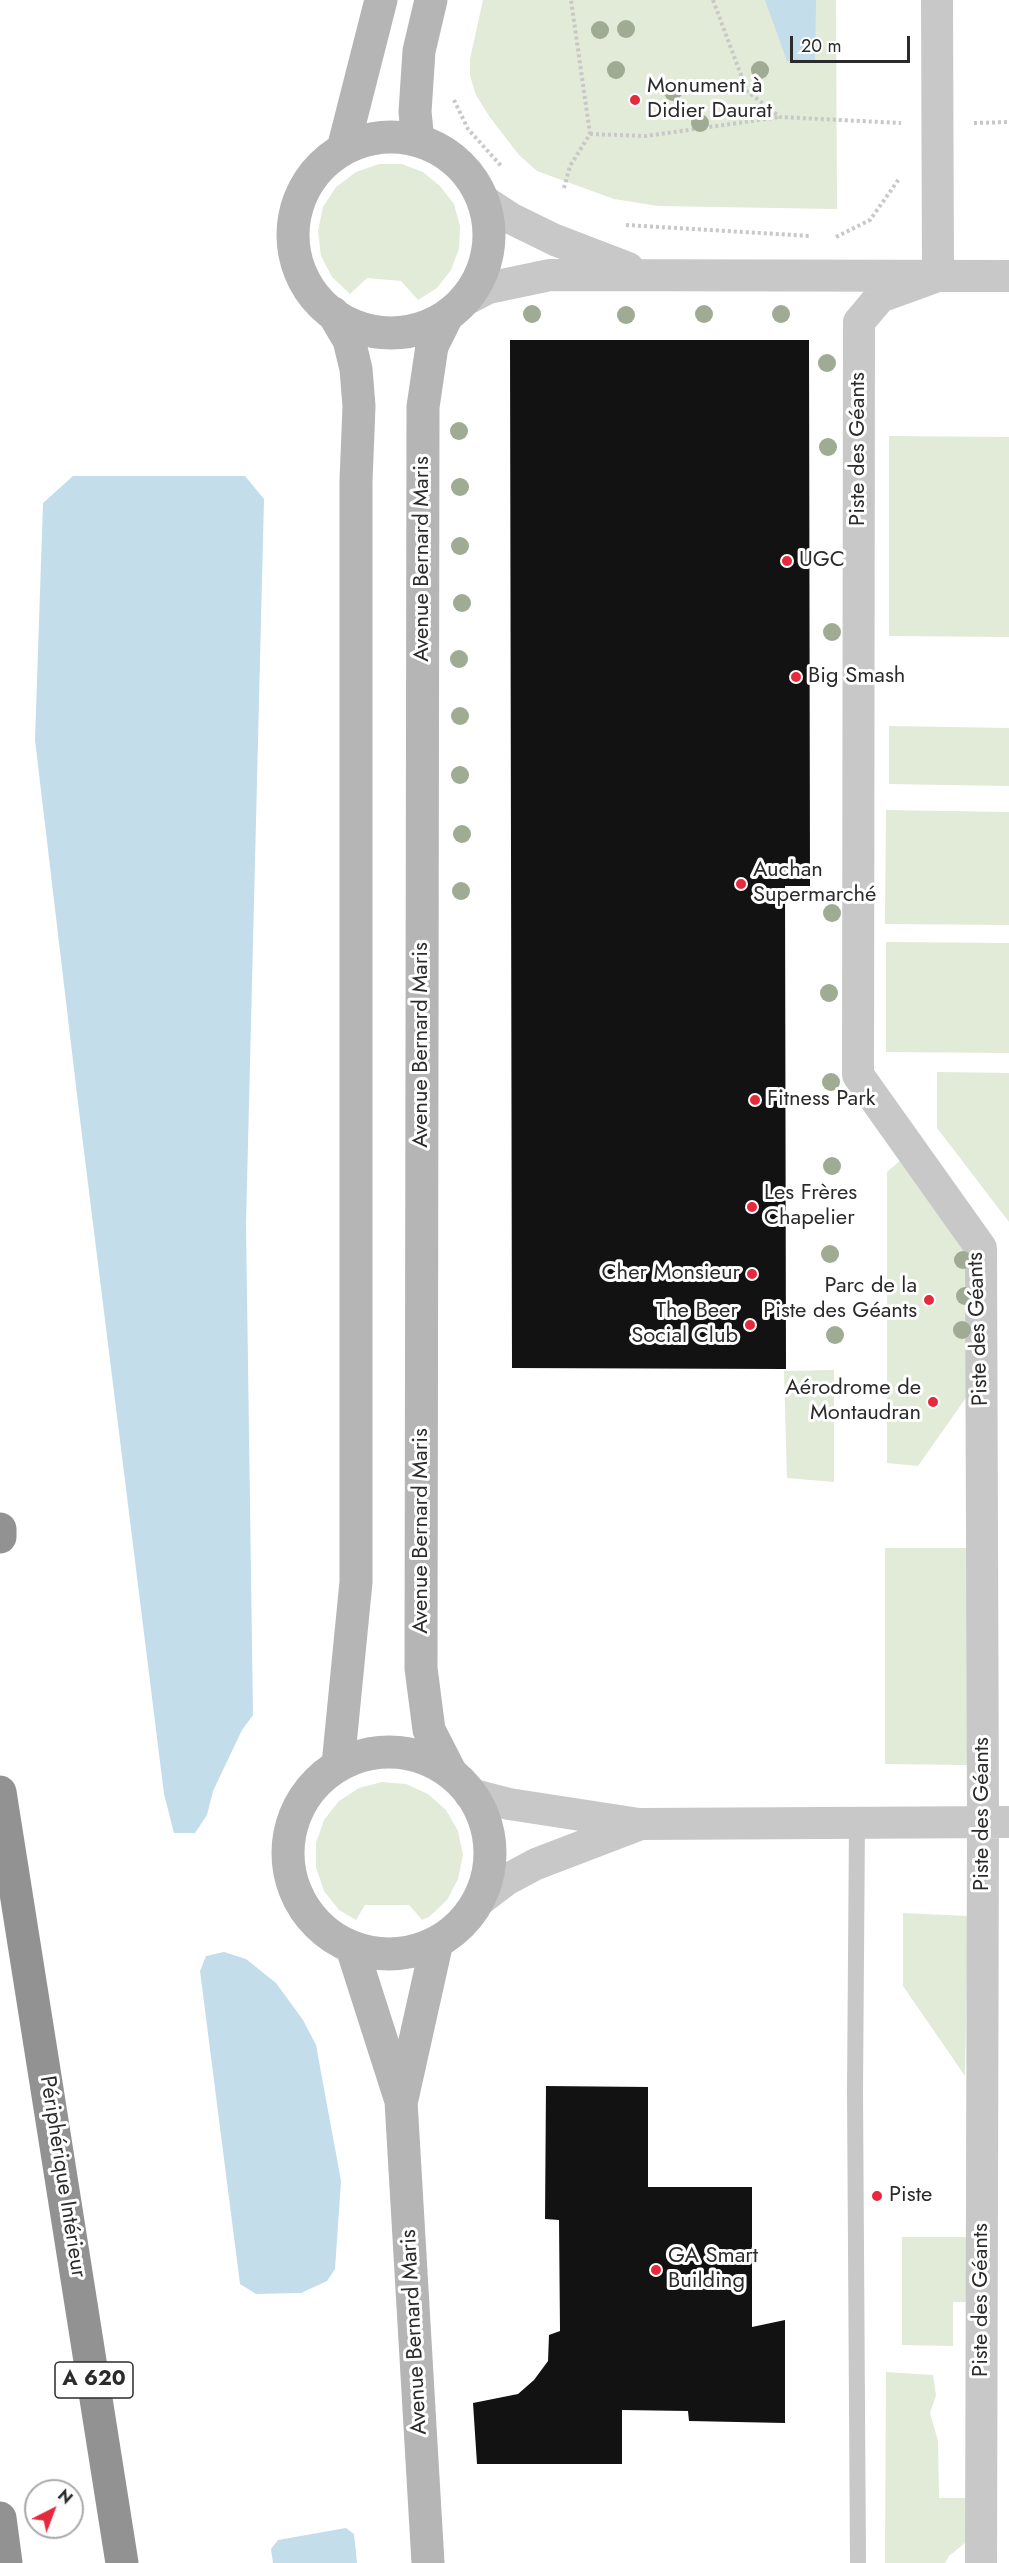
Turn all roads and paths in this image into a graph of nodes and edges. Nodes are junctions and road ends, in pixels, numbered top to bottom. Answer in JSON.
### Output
{"nodes":[{"id":1,"x":381,"y":0,"type":"edge"},
{"id":2,"x":431,"y":0,"type":"edge"},
{"id":3,"x":572,"y":0,"type":"edge"},
{"id":4,"x":713,"y":0,"type":"edge"},
{"id":5,"x":937,"y":0,"type":"edge"},
{"id":6,"x":452,"y":94,"type":"dead end"},
{"id":7,"x":780,"y":117,"type":"junction"},
{"id":8,"x":836,"y":121,"type":"dead end"},
{"id":9,"x":590,"y":134,"type":"junction"},
{"id":10,"x":418,"y":141,"type":"junction"},
{"id":11,"x":343,"y":149,"type":"junction"},
{"id":12,"x":904,"y":172,"type":"dead end"},
{"id":13,"x":508,"y":174,"type":"dead end"},
{"id":14,"x":564,"y":188,"type":"dead end"},
{"id":15,"x":484,"y":201,"type":"junction"},
{"id":16,"x":620,"y":223,"type":"dead end"},
{"id":17,"x":813,"y":236,"type":"dead end"},
{"id":18,"x":825,"y":237,"type":"dead end"},
{"id":19,"x":646,"y":274,"type":"junction"},
{"id":20,"x":938,"y":276,"type":"junction"},
{"id":21,"x":1009,"y":276,"type":"edge"},
{"id":22,"x":456,"y":308,"type":"junction"},
{"id":23,"x":333,"y":313,"type":"junction"},
{"id":24,"x":0,"y":1529,"type":"edge"},
{"id":25,"x":0,"y":1537,"type":"edge"},
{"id":26,"x":338,"y":1765,"type":"junction"},
{"id":27,"x":461,"y":1784,"type":"junction"},
{"id":28,"x":0,"y":1792,"type":"edge"},
{"id":29,"x":857,"y":1822,"type":"junction"},
{"id":30,"x":996,"y":1822,"type":"edge"},
{"id":31,"x":639,"y":1824,"type":"junction"},
{"id":32,"x":477,"y":1902,"type":"junction"},
{"id":33,"x":436,"y":1942,"type":"junction"},
{"id":34,"x":352,"y":1948,"type":"junction"},
{"id":35,"x":401,"y":2101,"type":"junction"},
{"id":36,"x":0,"y":2518,"type":"edge"},
{"id":37,"x":6,"y":2563,"type":"edge"},
{"id":38,"x":122,"y":2563,"type":"edge"},
{"id":39,"x":428,"y":2563,"type":"edge"},
{"id":40,"x":858,"y":2563,"type":"edge"},
{"id":41,"x":981,"y":2563,"type":"edge"}],
"edges":[{"from":1,"to":11,"type":"street"},
{"from":2,"to":10,"type":"street"},
{"from":3,"to":9,"type":"path"},
{"from":4,"to":7,"type":"path"},
{"from":5,"to":20,"type":"street"},
{"from":6,"to":13,"type":"path"},
{"from":7,"to":8,"type":"path"},
{"from":7,"to":9,"type":"path"},
{"from":9,"to":14,"type":"path"},
{"from":10,"to":11,"type":"street"},
{"from":10,"to":15,"type":"street"},
{"from":11,"to":23,"type":"street"},
{"from":12,"to":18,"type":"path"},
{"from":15,"to":19,"type":"street"},
{"from":15,"to":22,"type":"street"},
{"from":16,"to":17,"type":"path"},
{"from":19,"to":20,"type":"street"},
{"from":19,"to":22,"type":"street"},
{"from":20,"to":21,"type":"street"},
{"from":20,"to":30,"type":"street","name":"Piste des Géants"},
{"from":22,"to":23,"type":"street"},
{"from":22,"to":27,"type":"street","name":"Avenue Bernard Maris"},
{"from":23,"to":26,"type":"street"},
{"from":24,"to":25,"type":"highway"},
{"from":26,"to":27,"type":"street"},
{"from":26,"to":34,"type":"street"},
{"from":27,"to":31,"type":"street"},
{"from":27,"to":32,"type":"street"},
{"from":28,"to":38,"type":"highway","name":"Périphérique Intérieur","number":"A 620"},
{"from":29,"to":30,"type":"street"},
{"from":29,"to":31,"type":"street"},
{"from":29,"to":40,"type":"lane"},
{"from":30,"to":41,"type":"street","name":"Piste des Géants"},
{"from":31,"to":32,"type":"street"},
{"from":32,"to":33,"type":"street"},
{"from":33,"to":34,"type":"street"},
{"from":33,"to":35,"type":"street","name":"Avenue Bernard Maris"},
{"from":34,"to":35,"type":"street","name":"Avenue Bernard Maris"},
{"from":35,"to":39,"type":"street","name":"Avenue Bernard Maris"},
{"from":36,"to":37,"type":"highway"}]}
